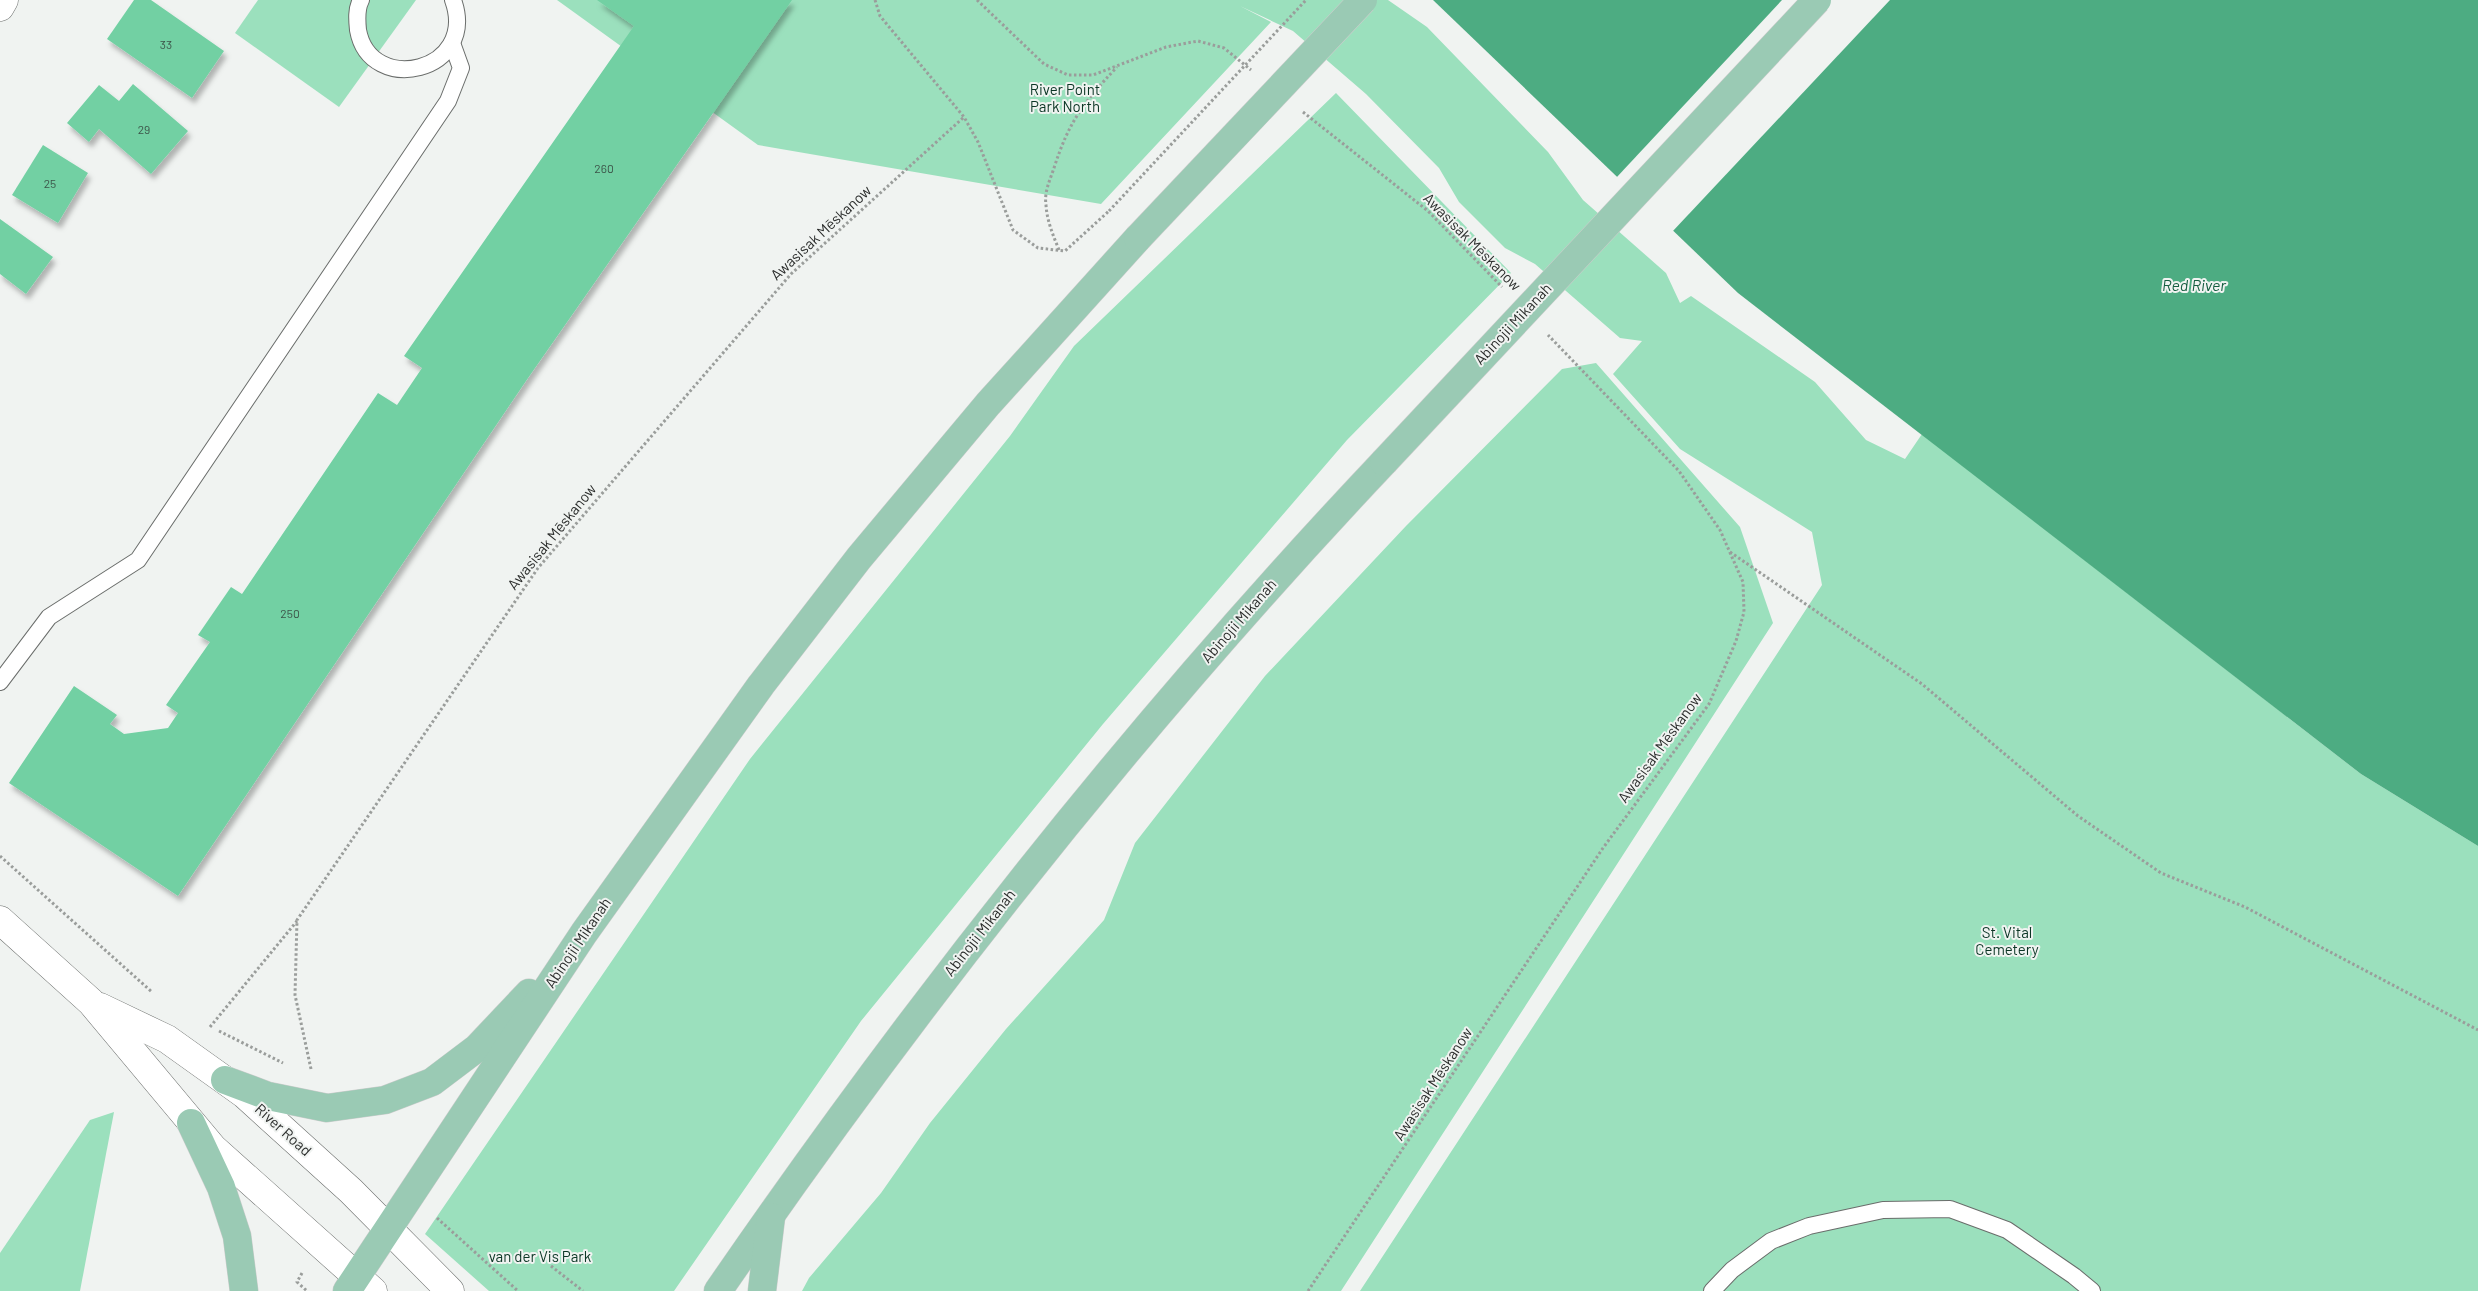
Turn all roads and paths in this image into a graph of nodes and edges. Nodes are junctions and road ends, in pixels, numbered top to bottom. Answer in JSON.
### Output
{"nodes":[{"id":1,"x":4,"y":0,"type":"edge"},
{"id":2,"x":361,"y":0,"type":"edge"},
{"id":3,"x":453,"y":0,"type":"edge"},
{"id":4,"x":874,"y":0,"type":"edge"},
{"id":5,"x":977,"y":0,"type":"edge"},
{"id":6,"x":1306,"y":0,"type":"edge"},
{"id":7,"x":1362,"y":0,"type":"edge"},
{"id":8,"x":1817,"y":0,"type":"edge"},
{"id":9,"x":0,"y":7,"type":"edge"},
{"id":10,"x":452,"y":43,"type":"junction"},
{"id":11,"x":1120,"y":65,"type":"junction"},
{"id":12,"x":1254,"y":72,"type":"dead end"},
{"id":13,"x":1299,"y":108,"type":"dead end"},
{"id":14,"x":964,"y":117,"type":"junction"},
{"id":15,"x":1059,"y":250,"type":"junction"},
{"id":16,"x":1504,"y":290,"type":"dead end"},
{"id":17,"x":1546,"y":333,"type":"dead end"},
{"id":18,"x":1730,"y":552,"type":"junction"},
{"id":19,"x":0,"y":682,"type":"edge"},
{"id":20,"x":0,"y":856,"type":"edge"},
{"id":21,"x":0,"y":920,"type":"edge"},
{"id":22,"x":297,"y":920,"type":"junction"},
{"id":23,"x":584,"y":933,"type":"junction"},
{"id":24,"x":159,"y":998,"type":"dead end"},
{"id":25,"x":91,"y":1002,"type":"junction"},
{"id":26,"x":206,"y":1025,"type":"dead end"},
{"id":27,"x":210,"y":1027,"type":"junction"},
{"id":28,"x":2478,"y":1030,"type":"edge"},
{"id":29,"x":287,"y":1065,"type":"dead end"},
{"id":30,"x":225,"y":1080,"type":"junction"},
{"id":31,"x":331,"y":1107,"type":"junction"},
{"id":32,"x":191,"y":1123,"type":"junction"},
{"id":33,"x":410,"y":1195,"type":"junction"},
{"id":34,"x":772,"y":1213,"type":"junction"},
{"id":35,"x":388,"y":1229,"type":"junction"},
{"id":36,"x":552,"y":1266,"type":"dead end"},
{"id":37,"x":297,"y":1282,"type":"dead end"},
{"id":38,"x":359,"y":1286,"type":"edge"},
{"id":39,"x":244,"y":1291,"type":"edge"},
{"id":40,"x":307,"y":1291,"type":"edge"},
{"id":41,"x":450,"y":1291,"type":"edge"},
{"id":42,"x":518,"y":1291,"type":"edge"},
{"id":43,"x":583,"y":1291,"type":"edge"},
{"id":44,"x":718,"y":1291,"type":"edge"},
{"id":45,"x":762,"y":1291,"type":"edge"},
{"id":46,"x":1308,"y":1291,"type":"edge"},
{"id":47,"x":1712,"y":1291,"type":"edge"},
{"id":48,"x":2092,"y":1291,"type":"edge"}],
"edges":[{"from":1,"to":9,"type":"street"},
{"from":2,"to":10,"type":"lane"},
{"from":3,"to":10,"type":"lane"},
{"from":4,"to":14,"type":"path"},
{"from":5,"to":11,"type":"path"},
{"from":6,"to":15,"type":"path","bridge":true},
{"from":7,"to":23,"type":"main road","name":"Abinojii Mikanah","bridge":true},
{"from":8,"to":34,"type":"main road","name":"Abinojii Mikanah","bridge":true},
{"from":10,"to":19,"type":"lane"},
{"from":11,"to":12,"type":"path"},
{"from":11,"to":15,"type":"path"},
{"from":13,"to":16,"type":"path","name":"Awasisak Mēskanow"},
{"from":14,"to":15,"type":"path"},
{"from":14,"to":22,"type":"path","name":"Awasisak Mēskanow"},
{"from":17,"to":18,"type":"path","name":"Awasisak Mēskanow"},
{"from":18,"to":28,"type":"path"},
{"from":18,"to":46,"type":"path","name":"Awasisak Mēskanow"},
{"from":20,"to":24,"type":"path"},
{"from":21,"to":25,"type":"street","name":"River Road"},
{"from":22,"to":27,"type":"path","name":"Awasisak Mēskanow"},
{"from":22,"to":31,"type":"path"},
{"from":23,"to":31,"type":"main road"},
{"from":23,"to":33,"type":"main road","name":"Abinojii Mikanah"},
{"from":25,"to":30,"type":"street","name":"River Road"},
{"from":25,"to":32,"type":"street","name":"River Road"},
{"from":26,"to":27,"type":"path"},
{"from":27,"to":29,"type":"path"},
{"from":30,"to":31,"type":"main road"},
{"from":30,"to":35,"type":"street","name":"River Road"},
{"from":32,"to":38,"type":"street","name":"River Road"},
{"from":32,"to":39,"type":"main road"},
{"from":33,"to":35,"type":"main road","name":"Abinojii Mikanah"},
{"from":33,"to":42,"type":"path"},
{"from":34,"to":44,"type":"main road","name":"Abinojii Mikanah"},
{"from":34,"to":45,"type":"main road"},
{"from":35,"to":38,"type":"main road","name":"Abinojii Mikanah"},
{"from":35,"to":41,"type":"street","name":"River Road"},
{"from":36,"to":43,"type":"path"},
{"from":37,"to":40,"type":"path"},
{"from":47,"to":48,"type":"lane"}]}
